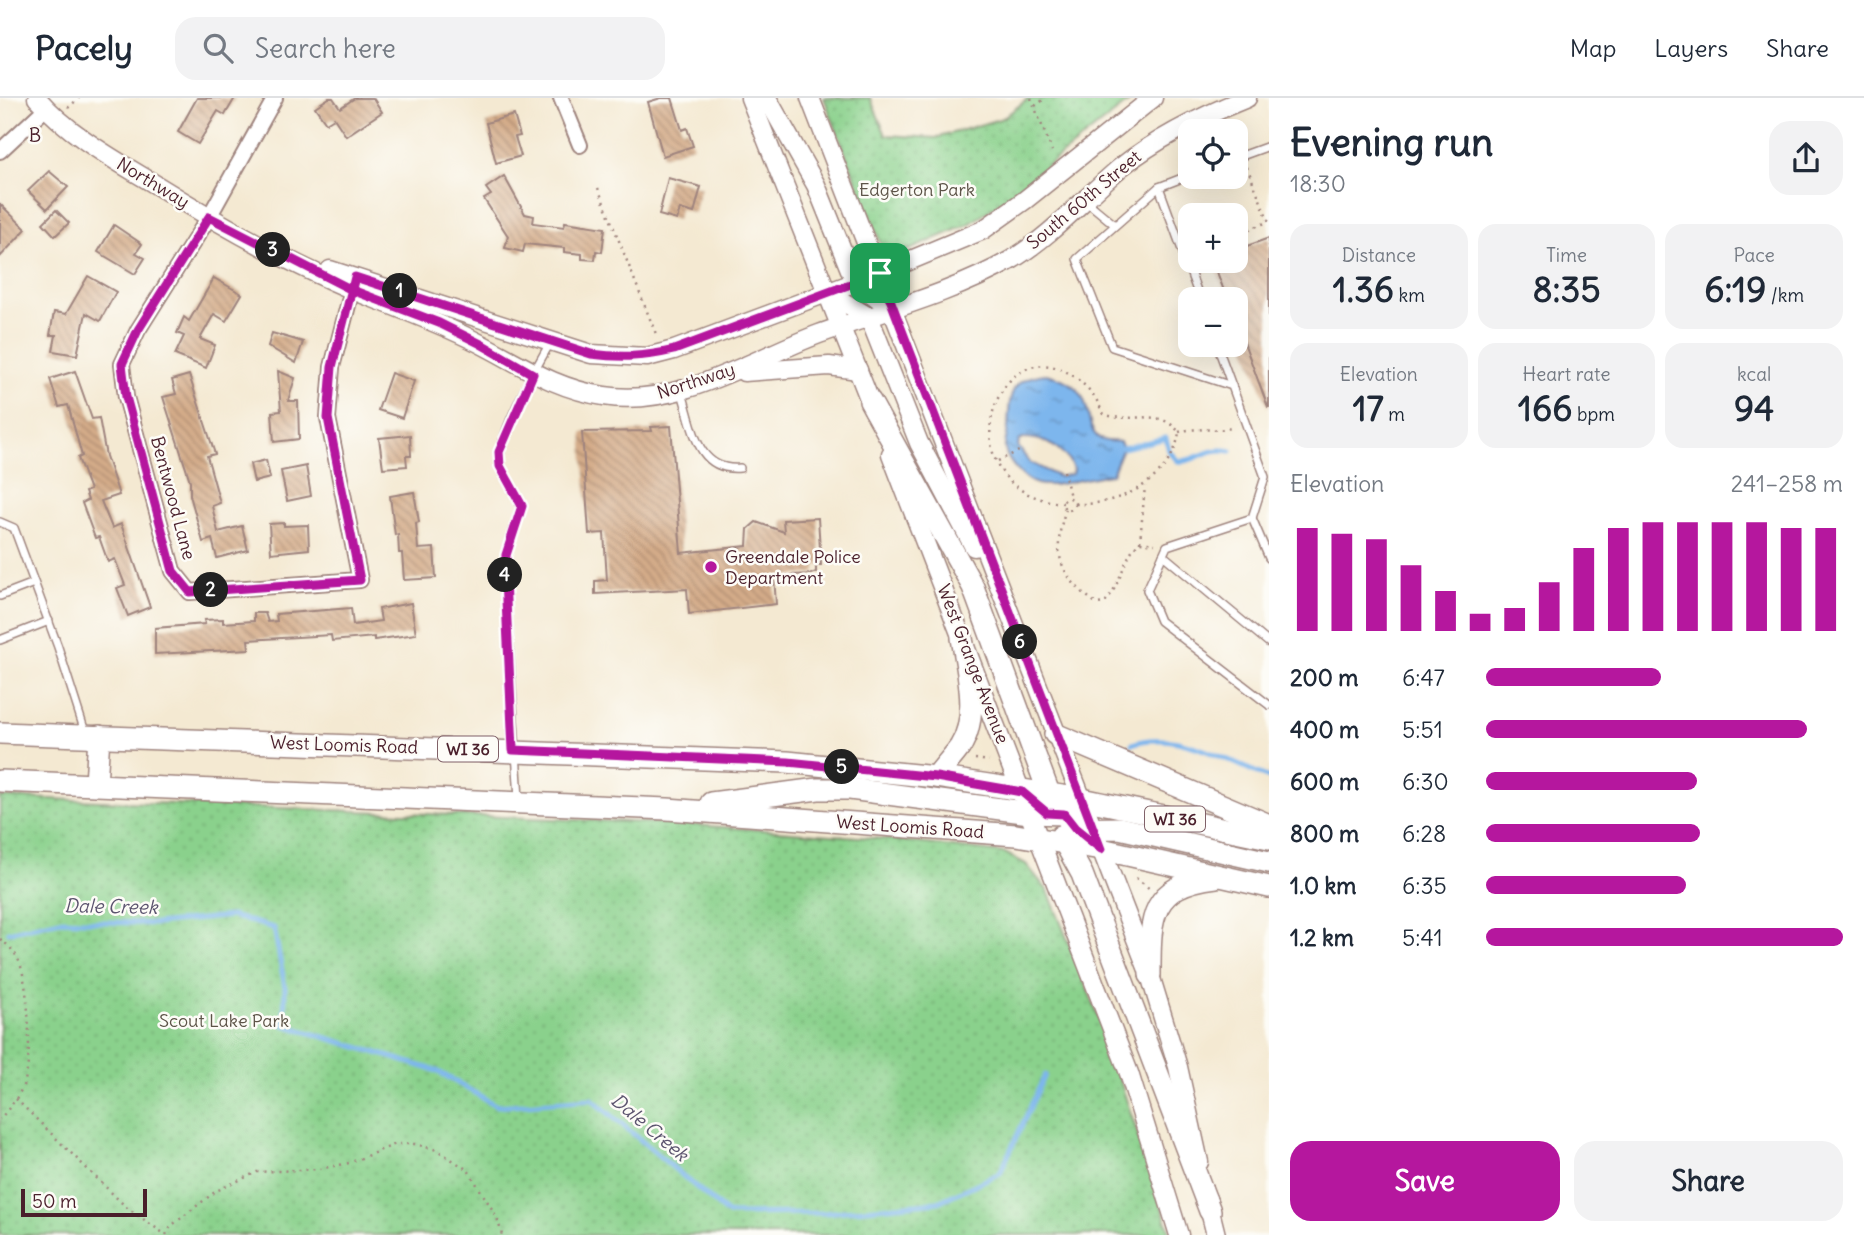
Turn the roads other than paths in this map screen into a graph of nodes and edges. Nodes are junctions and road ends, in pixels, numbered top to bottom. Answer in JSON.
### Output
{"nodes":[{"id":1,"x":275,"y":98,"type":"edge"},
{"id":2,"x":561,"y":98,"type":"edge"},
{"id":3,"x":750,"y":98,"type":"edge"},
{"id":4,"x":767,"y":98,"type":"edge"},
{"id":5,"x":810,"y":98,"type":"edge"},
{"id":6,"x":1153,"y":98,"type":"edge"},
{"id":7,"x":1247,"y":98,"type":"edge"},
{"id":8,"x":41,"y":103,"type":"edge"},
{"id":9,"x":580,"y":145,"type":"dead end"},
{"id":10,"x":1269,"y":146,"type":"edge"},
{"id":11,"x":0,"y":151,"type":"edge"},
{"id":12,"x":1248,"y":154,"type":"edge"},
{"id":13,"x":1178,"y":180,"type":"edge"},
{"id":14,"x":1158,"y":187,"type":"junction"},
{"id":15,"x":1086,"y":201,"type":"junction"},
{"id":16,"x":209,"y":217,"type":"junction"},
{"id":17,"x":1115,"y":225,"type":"junction"},
{"id":18,"x":880,"y":273,"type":"junction"},
{"id":19,"x":855,"y":282,"type":"junction"},
{"id":20,"x":354,"y":284,"type":"junction"},
{"id":21,"x":1196,"y":287,"type":"edge"},
{"id":22,"x":828,"y":293,"type":"junction"},
{"id":23,"x":894,"y":310,"type":"junction"},
{"id":24,"x":869,"y":317,"type":"junction"},
{"id":25,"x":841,"y":327,"type":"junction"},
{"id":26,"x":551,"y":341,"type":"junction"},
{"id":27,"x":1221,"y":357,"type":"edge"},
{"id":28,"x":858,"y":370,"type":"junction"},
{"id":29,"x":533,"y":374,"type":"junction"},
{"id":30,"x":719,"y":375,"type":"junction"},
{"id":31,"x":1232,"y":386,"type":"junction"},
{"id":32,"x":680,"y":390,"type":"junction"},
{"id":33,"x":870,"y":401,"type":"junction"},
{"id":34,"x":740,"y":468,"type":"dead end"},
{"id":35,"x":1252,"y":518,"type":"junction"},
{"id":36,"x":0,"y":522,"type":"edge"},
{"id":37,"x":1163,"y":555,"type":"junction"},
{"id":38,"x":1269,"y":558,"type":"edge"},
{"id":39,"x":34,"y":583,"type":"junction"},
{"id":40,"x":0,"y":596,"type":"edge"},
{"id":41,"x":1004,"y":600,"type":"junction"},
{"id":42,"x":49,"y":621,"type":"junction"},
{"id":43,"x":962,"y":638,"type":"junction"},
{"id":44,"x":0,"y":640,"type":"edge"},
{"id":45,"x":1269,"y":643,"type":"edge"},
{"id":46,"x":1269,"y":705,"type":"edge"},
{"id":47,"x":0,"y":733,"type":"edge"},
{"id":48,"x":1055,"y":734,"type":"junction"},
{"id":49,"x":93,"y":736,"type":"junction"},
{"id":50,"x":513,"y":750,"type":"junction"},
{"id":51,"x":936,"y":777,"type":"junction"},
{"id":52,"x":0,"y":781,"type":"edge"},
{"id":53,"x":96,"y":784,"type":"junction"},
{"id":54,"x":1022,"y":792,"type":"junction"},
{"id":55,"x":1082,"y":799,"type":"junction"},
{"id":56,"x":519,"y":802,"type":"junction"},
{"id":57,"x":667,"y":809,"type":"junction"},
{"id":58,"x":1058,"y":822,"type":"junction"},
{"id":59,"x":1269,"y":825,"type":"edge"},
{"id":60,"x":1269,"y":838,"type":"edge"},
{"id":61,"x":1101,"y":849,"type":"junction"},
{"id":62,"x":1269,"y":862,"type":"edge"},
{"id":63,"x":1224,"y":876,"type":"junction"},
{"id":64,"x":1269,"y":887,"type":"edge"},
{"id":65,"x":1150,"y":975,"type":"junction"},
{"id":66,"x":1210,"y":1211,"type":"junction"},
{"id":67,"x":1179,"y":1235,"type":"edge"},
{"id":68,"x":1216,"y":1235,"type":"edge"}],
"edges":[{"from":1,"to":16,"type":"street","name":"Bentwood Lane"},
{"from":2,"to":9,"type":"street"},
{"from":3,"to":22,"type":"street","name":"West Grange Avenue"},
{"from":4,"to":19,"type":"street"},
{"from":5,"to":18,"type":"street"},
{"from":6,"to":18,"type":"street","name":"South 60th Street"},
{"from":7,"to":15,"type":"street","name":"South 60th Street"},
{"from":8,"to":11,"type":"street"},
{"from":8,"to":16,"type":"street","name":"Northway"},
{"from":10,"to":12,"type":"lane"},
{"from":13,"to":14,"type":"lane"},
{"from":14,"to":17,"type":"lane"},
{"from":14,"to":21,"type":"lane"},
{"from":15,"to":17,"type":"lane"},
{"from":15,"to":23,"type":"street","name":"South 60th Street"},
{"from":16,"to":20,"type":"street","name":"Northway"},
{"from":16,"to":20,"type":"street","name":"Bentwood Lane"},
{"from":17,"to":31,"type":"lane"},
{"from":18,"to":19,"type":"street","name":"South 60th Street"},
{"from":18,"to":23,"type":"street"},
{"from":19,"to":22,"type":"street","name":"South 60th Street"},
{"from":19,"to":23,"type":"street"},
{"from":20,"to":26,"type":"street","name":"Northway"},
{"from":20,"to":29,"type":"street","name":"Northway"},
{"from":22,"to":24,"type":"street"},
{"from":22,"to":25,"type":"street","name":"West Grange Avenue"},
{"from":22,"to":26,"type":"street","name":"Northway"},
{"from":23,"to":24,"type":"street","name":"South 60th Street"},
{"from":23,"to":41,"type":"street"},
{"from":24,"to":25,"type":"street","name":"South 60th Street"},
{"from":24,"to":41,"type":"street"},
{"from":25,"to":28,"type":"street","name":"West Grange Avenue"},
{"from":25,"to":30,"type":"street","name":"Northway"},
{"from":26,"to":29,"type":"lane"},
{"from":27,"to":31,"type":"lane"},
{"from":28,"to":30,"type":"street"},
{"from":28,"to":33,"type":"street","name":"West Grange Avenue"},
{"from":29,"to":32,"type":"street","name":"Northway"},
{"from":29,"to":50,"type":"lane"},
{"from":30,"to":32,"type":"street","name":"Northway"},
{"from":31,"to":35,"type":"lane"},
{"from":32,"to":34,"type":"lane"},
{"from":33,"to":43,"type":"street","name":"West Grange Avenue"},
{"from":33,"to":58,"type":"main road"},
{"from":35,"to":37,"type":"lane"},
{"from":35,"to":38,"type":"lane"},
{"from":36,"to":39,"type":"lane"},
{"from":37,"to":45,"type":"lane"},
{"from":37,"to":46,"type":"lane"},
{"from":39,"to":40,"type":"lane"},
{"from":39,"to":42,"type":"lane"},
{"from":41,"to":48,"type":"street"},
{"from":42,"to":44,"type":"lane"},
{"from":42,"to":49,"type":"lane"},
{"from":43,"to":51,"type":"main road"},
{"from":43,"to":54,"type":"street","name":"West Grange Avenue"},
{"from":47,"to":49,"type":"main road","name":"West Loomis Road","number":"WI 36"},
{"from":48,"to":55,"type":"street"},
{"from":48,"to":59,"type":"main road"},
{"from":49,"to":50,"type":"main road","name":"West Loomis Road","number":"WI 36"},
{"from":49,"to":53,"type":"main road"},
{"from":50,"to":51,"type":"main road","name":"West Loomis Road","number":"WI 36"},
{"from":50,"to":56,"type":"lane"},
{"from":51,"to":54,"type":"main road","name":"West Loomis Road","number":"WI 36"},
{"from":52,"to":53,"type":"main road","name":"West Loomis Road","number":"WI 36"},
{"from":53,"to":56,"type":"main road","name":"West Loomis Road","number":"WI 36"},
{"from":54,"to":58,"type":"main road","name":"West Loomis Road","number":"WI 36"},
{"from":55,"to":58,"type":"main road","name":"West Loomis Road","number":"WI 36"},
{"from":55,"to":58,"type":"street"},
{"from":55,"to":60,"type":"main road","name":"West Loomis Road","number":"WI 36"},
{"from":56,"to":57,"type":"main road","name":"West Loomis Road","number":"WI 36"},
{"from":57,"to":58,"type":"main road","name":"West Loomis Road","number":"WI 36"},
{"from":57,"to":58,"type":"main road"},
{"from":58,"to":61,"type":"main road","name":"West Loomis Road","number":"WI 36"},
{"from":58,"to":61,"type":"street"},
{"from":58,"to":62,"type":"main road"},
{"from":58,"to":66,"type":"main road"},
{"from":58,"to":67,"type":"street"},
{"from":61,"to":63,"type":"main road","name":"West Loomis Road","number":"WI 36"},
{"from":61,"to":65,"type":"street"},
{"from":63,"to":64,"type":"main road","name":"West Loomis Road","number":"WI 36"},
{"from":63,"to":65,"type":"main road"},
{"from":65,"to":66,"type":"street"},
{"from":66,"to":68,"type":"street"}]}
